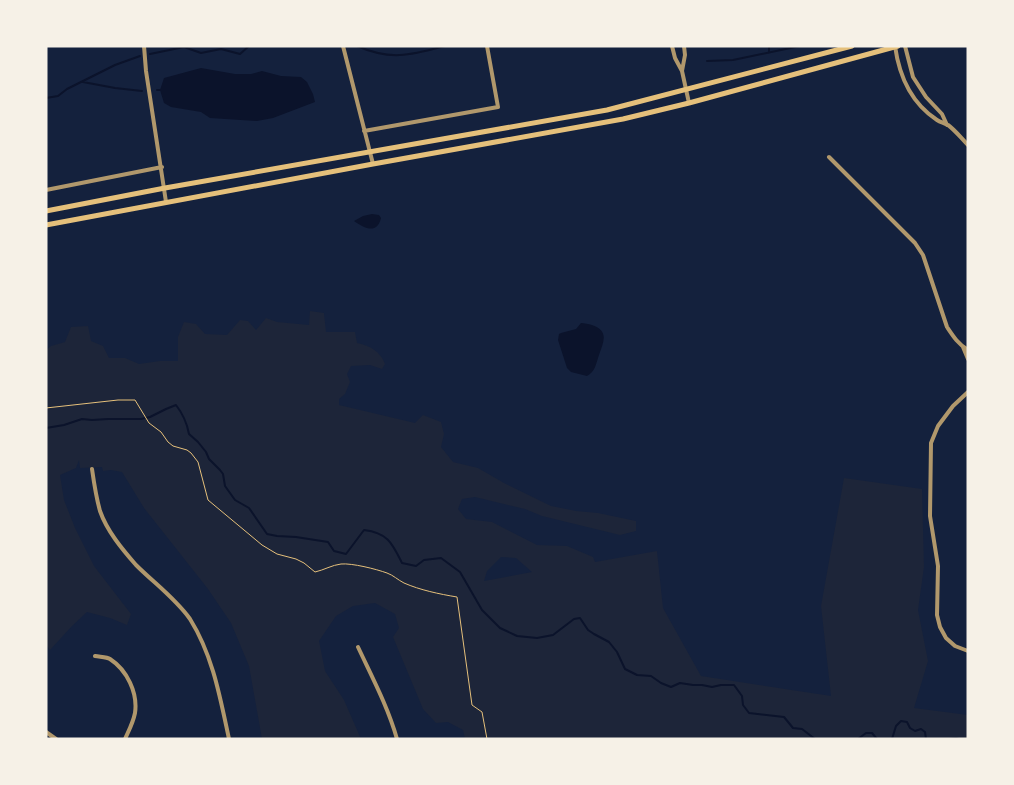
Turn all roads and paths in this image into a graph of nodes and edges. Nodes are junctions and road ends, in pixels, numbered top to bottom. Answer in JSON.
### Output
{"nodes":[{"id":1,"x":144,"y":46,"type":"edge"},
{"id":2,"x":343,"y":46,"type":"edge"},
{"id":3,"x":487,"y":46,"type":"edge"},
{"id":4,"x":672,"y":46,"type":"edge"},
{"id":5,"x":684,"y":46,"type":"edge"},
{"id":6,"x":852,"y":46,"type":"edge"},
{"id":7,"x":896,"y":46,"type":"edge"},
{"id":8,"x":905,"y":46,"type":"edge"},
{"id":9,"x":682,"y":71,"type":"junction"},
{"id":10,"x":686,"y":90,"type":"junction"},
{"id":11,"x":689,"y":103,"type":"junction"},
{"id":12,"x":948,"y":125,"type":"junction"},
{"id":13,"x":364,"y":131,"type":"junction"},
{"id":14,"x":968,"y":145,"type":"edge"},
{"id":15,"x":370,"y":152,"type":"junction"},
{"id":16,"x":829,"y":157,"type":"dead end"},
{"id":17,"x":373,"y":164,"type":"junction"},
{"id":18,"x":162,"y":168,"type":"junction"},
{"id":19,"x":165,"y":188,"type":"junction"},
{"id":20,"x":46,"y":190,"type":"edge"},
{"id":21,"x":166,"y":202,"type":"junction"},
{"id":22,"x":46,"y":211,"type":"edge"},
{"id":23,"x":46,"y":225,"type":"edge"},
{"id":24,"x":963,"y":347,"type":"junction"},
{"id":25,"x":968,"y":350,"type":"edge"},
{"id":26,"x":968,"y":359,"type":"edge"},
{"id":27,"x":968,"y":392,"type":"edge"},
{"id":28,"x":46,"y":408,"type":"edge"},
{"id":29,"x":92,"y":469,"type":"dead end"},
{"id":30,"x":358,"y":646,"type":"dead end"},
{"id":31,"x":968,"y":652,"type":"edge"},
{"id":32,"x":95,"y":656,"type":"dead end"},
{"id":33,"x":46,"y":732,"type":"edge"},
{"id":34,"x":56,"y":739,"type":"edge"},
{"id":35,"x":125,"y":739,"type":"edge"},
{"id":36,"x":230,"y":739,"type":"edge"},
{"id":37,"x":397,"y":739,"type":"edge"},
{"id":38,"x":487,"y":739,"type":"edge"}],
"edges":[{"from":1,"to":18,"type":"street"},
{"from":2,"to":13,"type":"street"},
{"from":3,"to":13,"type":"street"},
{"from":4,"to":9,"type":"street"},
{"from":5,"to":9,"type":"street"},
{"from":6,"to":10,"type":"main road"},
{"from":7,"to":11,"type":"main road"},
{"from":7,"to":12,"type":"street"},
{"from":8,"to":12,"type":"street"},
{"from":9,"to":10,"type":"street"},
{"from":10,"to":11,"type":"street"},
{"from":10,"to":15,"type":"main road"},
{"from":11,"to":17,"type":"main road"},
{"from":12,"to":14,"type":"street"},
{"from":13,"to":15,"type":"street"},
{"from":15,"to":17,"type":"street"},
{"from":15,"to":19,"type":"main road"},
{"from":16,"to":24,"type":"street"},
{"from":17,"to":21,"type":"main road"},
{"from":18,"to":19,"type":"street"},
{"from":18,"to":20,"type":"street"},
{"from":19,"to":21,"type":"street"},
{"from":19,"to":22,"type":"main road"},
{"from":21,"to":23,"type":"main road"},
{"from":24,"to":25,"type":"street"},
{"from":24,"to":26,"type":"street"},
{"from":27,"to":31,"type":"street"},
{"from":28,"to":38,"type":"path"},
{"from":29,"to":36,"type":"street"},
{"from":30,"to":37,"type":"street"},
{"from":32,"to":35,"type":"street"},
{"from":33,"to":34,"type":"street"}]}
